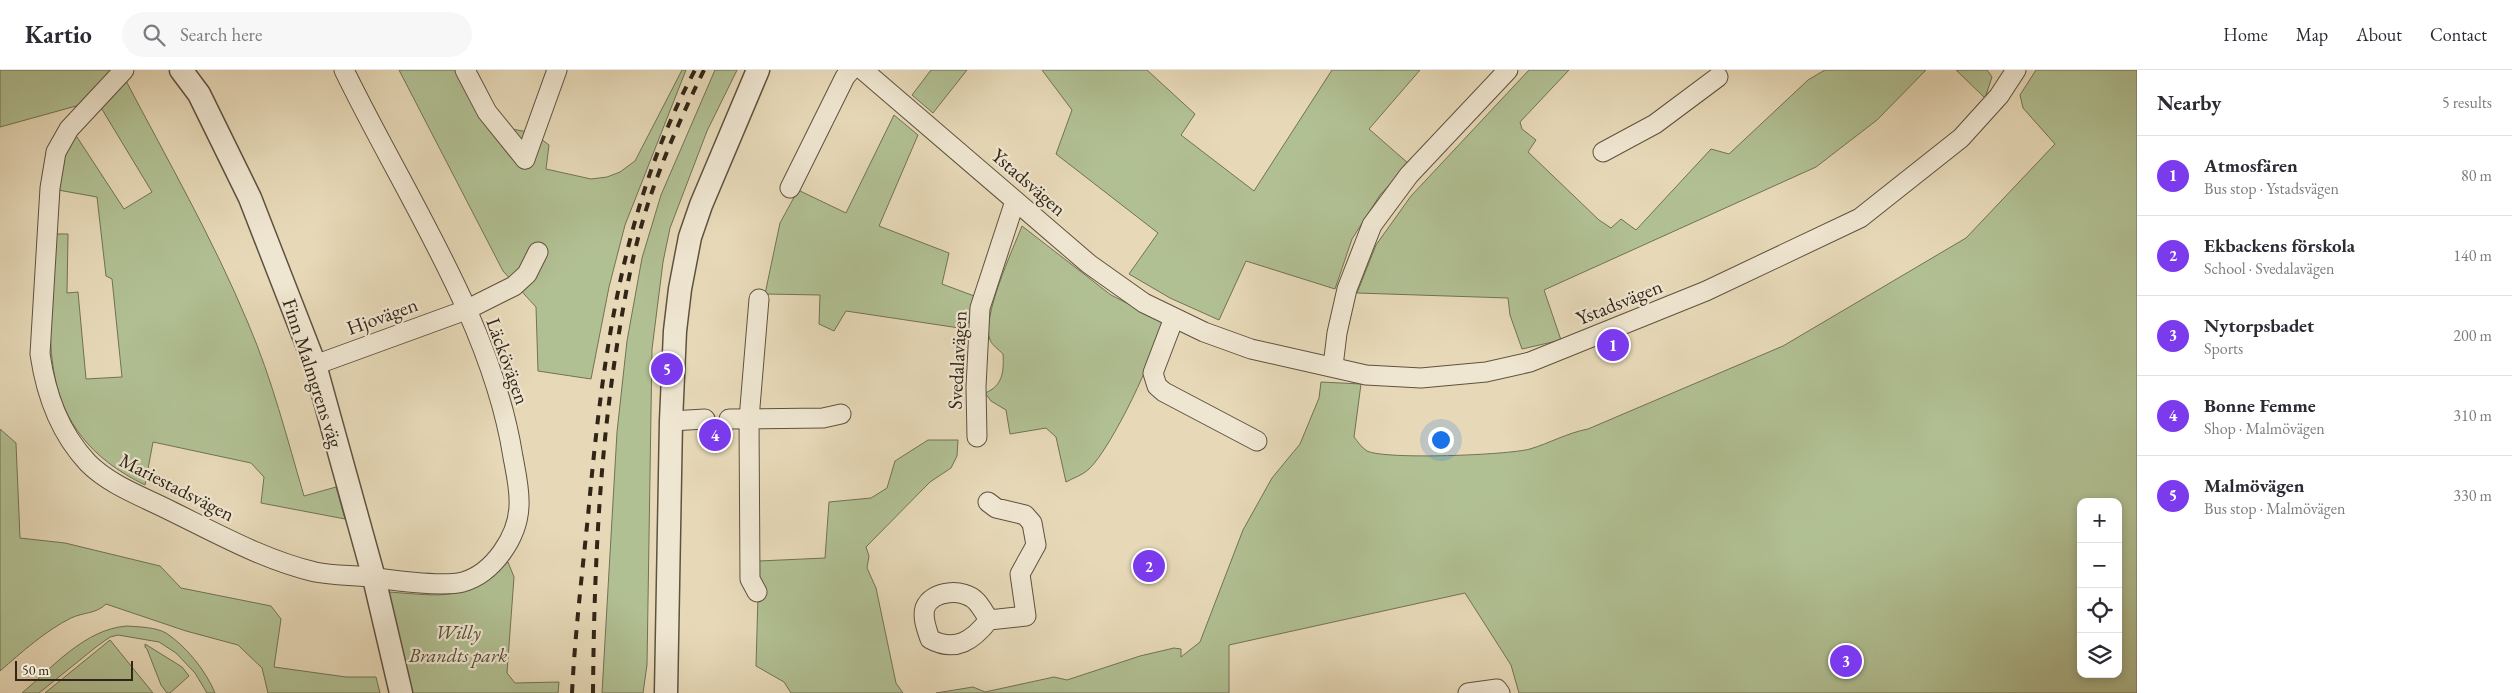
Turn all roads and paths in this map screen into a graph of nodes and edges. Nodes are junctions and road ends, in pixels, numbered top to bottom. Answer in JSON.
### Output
{"nodes":[{"id":1,"x":124,"y":70,"type":"edge"},
{"id":2,"x":182,"y":70,"type":"edge"},
{"id":3,"x":344,"y":70,"type":"edge"},
{"id":4,"x":465,"y":70,"type":"edge"},
{"id":5,"x":557,"y":70,"type":"edge"},
{"id":6,"x":758,"y":70,"type":"edge"},
{"id":7,"x":851,"y":70,"type":"edge"},
{"id":8,"x":863,"y":70,"type":"edge"},
{"id":9,"x":2016,"y":70,"type":"edge"},
{"id":10,"x":1720,"y":72,"type":"edge"},
{"id":11,"x":1500,"y":73,"type":"edge"},
{"id":12,"x":1603,"y":152,"type":"dead end"},
{"id":13,"x":790,"y":188,"type":"dead end"},
{"id":14,"x":1016,"y":200,"type":"junction"},
{"id":15,"x":538,"y":252,"type":"dead end"},
{"id":16,"x":759,"y":299,"type":"dead end"},
{"id":17,"x":466,"y":310,"type":"junction"},
{"id":18,"x":1174,"y":318,"type":"junction"},
{"id":19,"x":315,"y":365,"type":"junction"},
{"id":20,"x":1333,"y":366,"type":"junction"},
{"id":21,"x":841,"y":414,"type":"dead end"},
{"id":22,"x":704,"y":419,"type":"dead end"},
{"id":23,"x":728,"y":419,"type":"dead end"},
{"id":24,"x":749,"y":419,"type":"junction"},
{"id":25,"x":671,"y":421,"type":"junction"},
{"id":26,"x":977,"y":437,"type":"dead end"},
{"id":27,"x":1257,"y":441,"type":"dead end"},
{"id":28,"x":988,"y":502,"type":"dead end"},
{"id":29,"x":374,"y":578,"type":"junction"},
{"id":30,"x":758,"y":592,"type":"dead end"},
{"id":31,"x":989,"y":620,"type":"dead end"},
{"id":32,"x":1499,"y":691,"type":"edge"},
{"id":33,"x":401,"y":693,"type":"edge"},
{"id":34,"x":666,"y":693,"type":"edge"},
{"id":35,"x":1468,"y":693,"type":"edge"}],
"edges":[{"from":1,"to":29,"type":"street","name":"Mariestadsvägen"},
{"from":2,"to":19,"type":"street","name":"Finn Malmgrens väg"},
{"from":3,"to":17,"type":"street","name":"Läckövägen"},
{"from":4,"to":5,"type":"street"},
{"from":6,"to":25,"type":"street"},
{"from":7,"to":13,"type":"street"},
{"from":8,"to":14,"type":"street","name":"Ystadsvägen"},
{"from":9,"to":20,"type":"street","name":"Ystadsvägen"},
{"from":10,"to":12,"type":"street"},
{"from":11,"to":20,"type":"street"},
{"from":14,"to":18,"type":"street","name":"Ystadsvägen"},
{"from":14,"to":26,"type":"street","name":"Svedalavägen"},
{"from":15,"to":17,"type":"street","name":"Hjovägen"},
{"from":16,"to":24,"type":"street"},
{"from":17,"to":19,"type":"street","name":"Hjovägen"},
{"from":17,"to":29,"type":"street","name":"Läckövägen"},
{"from":18,"to":20,"type":"street","name":"Ystadsvägen"},
{"from":18,"to":27,"type":"street"},
{"from":19,"to":29,"type":"street","name":"Finn Malmgrens väg"},
{"from":21,"to":24,"type":"street"},
{"from":22,"to":25,"type":"street"},
{"from":23,"to":24,"type":"street"},
{"from":24,"to":30,"type":"street"},
{"from":25,"to":34,"type":"street"},
{"from":28,"to":31,"type":"street"},
{"from":29,"to":33,"type":"street","name":"Finn Malmgrens väg"},
{"from":32,"to":35,"type":"street"}]}
